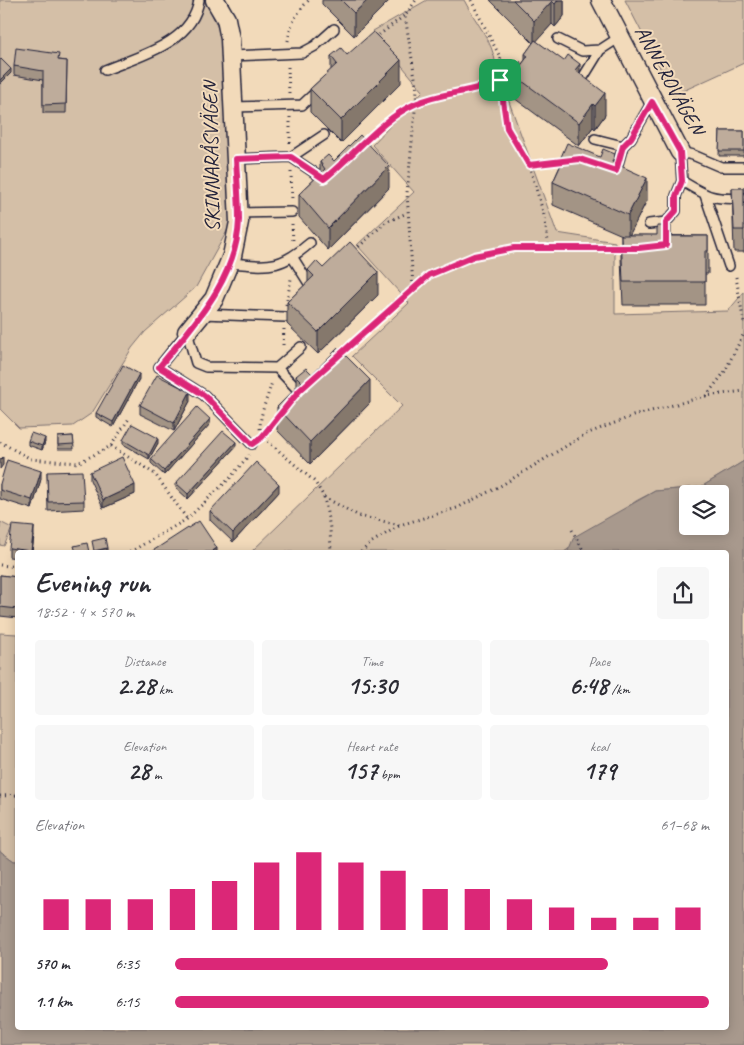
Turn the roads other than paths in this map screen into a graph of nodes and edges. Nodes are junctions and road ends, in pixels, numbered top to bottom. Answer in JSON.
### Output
{"nodes":[{"id":1,"x":198,"y":0,"type":"edge"},
{"id":2,"x":215,"y":0,"type":"edge"},
{"id":3,"x":601,"y":0,"type":"edge"},
{"id":4,"x":334,"y":29,"type":"dead end"},
{"id":5,"x":620,"y":37,"type":"junction"},
{"id":6,"x":558,"y":39,"type":"dead end"},
{"id":7,"x":600,"y":50,"type":"junction"},
{"id":8,"x":231,"y":56,"type":"junction"},
{"id":9,"x":105,"y":70,"type":"dead end"},
{"id":10,"x":584,"y":76,"type":"edge"},
{"id":11,"x":323,"y":85,"type":"edge"},
{"id":12,"x":652,"y":102,"type":"junction"},
{"id":13,"x":234,"y":107,"type":"junction"},
{"id":14,"x":324,"y":135,"type":"dead end"},
{"id":15,"x":594,"y":139,"type":"dead end"},
{"id":16,"x":623,"y":146,"type":"junction"},
{"id":17,"x":680,"y":152,"type":"junction"},
{"id":18,"x":291,"y":157,"type":"junction"},
{"id":19,"x":236,"y":159,"type":"junction"},
{"id":20,"x":744,"y":167,"type":"edge"},
{"id":21,"x":616,"y":171,"type":"edge"},
{"id":22,"x":324,"y":179,"type":"edge"},
{"id":23,"x":682,"y":181,"type":"junction"},
{"id":24,"x":705,"y":196,"type":"junction"},
{"id":25,"x":744,"y":198,"type":"edge"},
{"id":26,"x":292,"y":212,"type":"dead end"},
{"id":27,"x":238,"y":213,"type":"junction"},
{"id":28,"x":649,"y":224,"type":"dead end"},
{"id":29,"x":310,"y":243,"type":"dead end"},
{"id":30,"x":293,"y":258,"type":"junction"},
{"id":31,"x":229,"y":264,"type":"junction"},
{"id":32,"x":729,"y":266,"type":"road end"},
{"id":33,"x":310,"y":284,"type":"edge"},
{"id":34,"x":202,"y":314,"type":"junction"},
{"id":35,"x":285,"y":318,"type":"dead end"},
{"id":36,"x":187,"y":332,"type":"junction"},
{"id":37,"x":301,"y":347,"type":"dead end"},
{"id":38,"x":277,"y":368,"type":"junction"},
{"id":39,"x":299,"y":391,"type":"edge"},
{"id":40,"x":252,"y":444,"type":"road end"}],
"edges":[{"from":1,"to":9,"type":"lane"},
{"from":2,"to":8,"type":"street","name":"SKINNARÅSVÄGEN"},
{"from":3,"to":5,"type":"street","name":"ANNEROVÄGEN"},
{"from":4,"to":8,"type":"lane"},
{"from":5,"to":7,"type":"lane"},
{"from":5,"to":12,"type":"street","name":"ANNEROVÄGEN"},
{"from":6,"to":7,"type":"lane"},
{"from":7,"to":10,"type":"lane"},
{"from":8,"to":13,"type":"street","name":"SKINNARÅSVÄGEN"},
{"from":11,"to":13,"type":"lane"},
{"from":12,"to":16,"type":"lane"},
{"from":12,"to":17,"type":"street","name":"ANNEROVÄGEN"},
{"from":13,"to":19,"type":"street","name":"SKINNARÅSVÄGEN"},
{"from":14,"to":18,"type":"lane"},
{"from":15,"to":16,"type":"lane"},
{"from":16,"to":21,"type":"lane"},
{"from":17,"to":20,"type":"lane","name":"ANNEROVÄGEN"},
{"from":17,"to":23,"type":"lane"},
{"from":18,"to":19,"type":"lane"},
{"from":18,"to":22,"type":"lane"},
{"from":19,"to":27,"type":"street","name":"SKINNARÅSVÄGEN"},
{"from":23,"to":24,"type":"lane"},
{"from":23,"to":28,"type":"lane"},
{"from":24,"to":25,"type":"lane"},
{"from":24,"to":32,"type":"lane"},
{"from":26,"to":27,"type":"lane"},
{"from":27,"to":31,"type":"street","name":"SKINNARÅSVÄGEN"},
{"from":29,"to":30,"type":"lane"},
{"from":30,"to":31,"type":"lane"},
{"from":30,"to":33,"type":"lane"},
{"from":31,"to":34,"type":"street","name":"SKINNARÅSVÄGEN"},
{"from":34,"to":35,"type":"lane"},
{"from":34,"to":36,"type":"street","name":"SKINNARÅSVÄGEN"},
{"from":36,"to":38,"type":"lane"},
{"from":36,"to":40,"type":"lane"},
{"from":37,"to":38,"type":"lane"},
{"from":38,"to":39,"type":"lane"}]}
